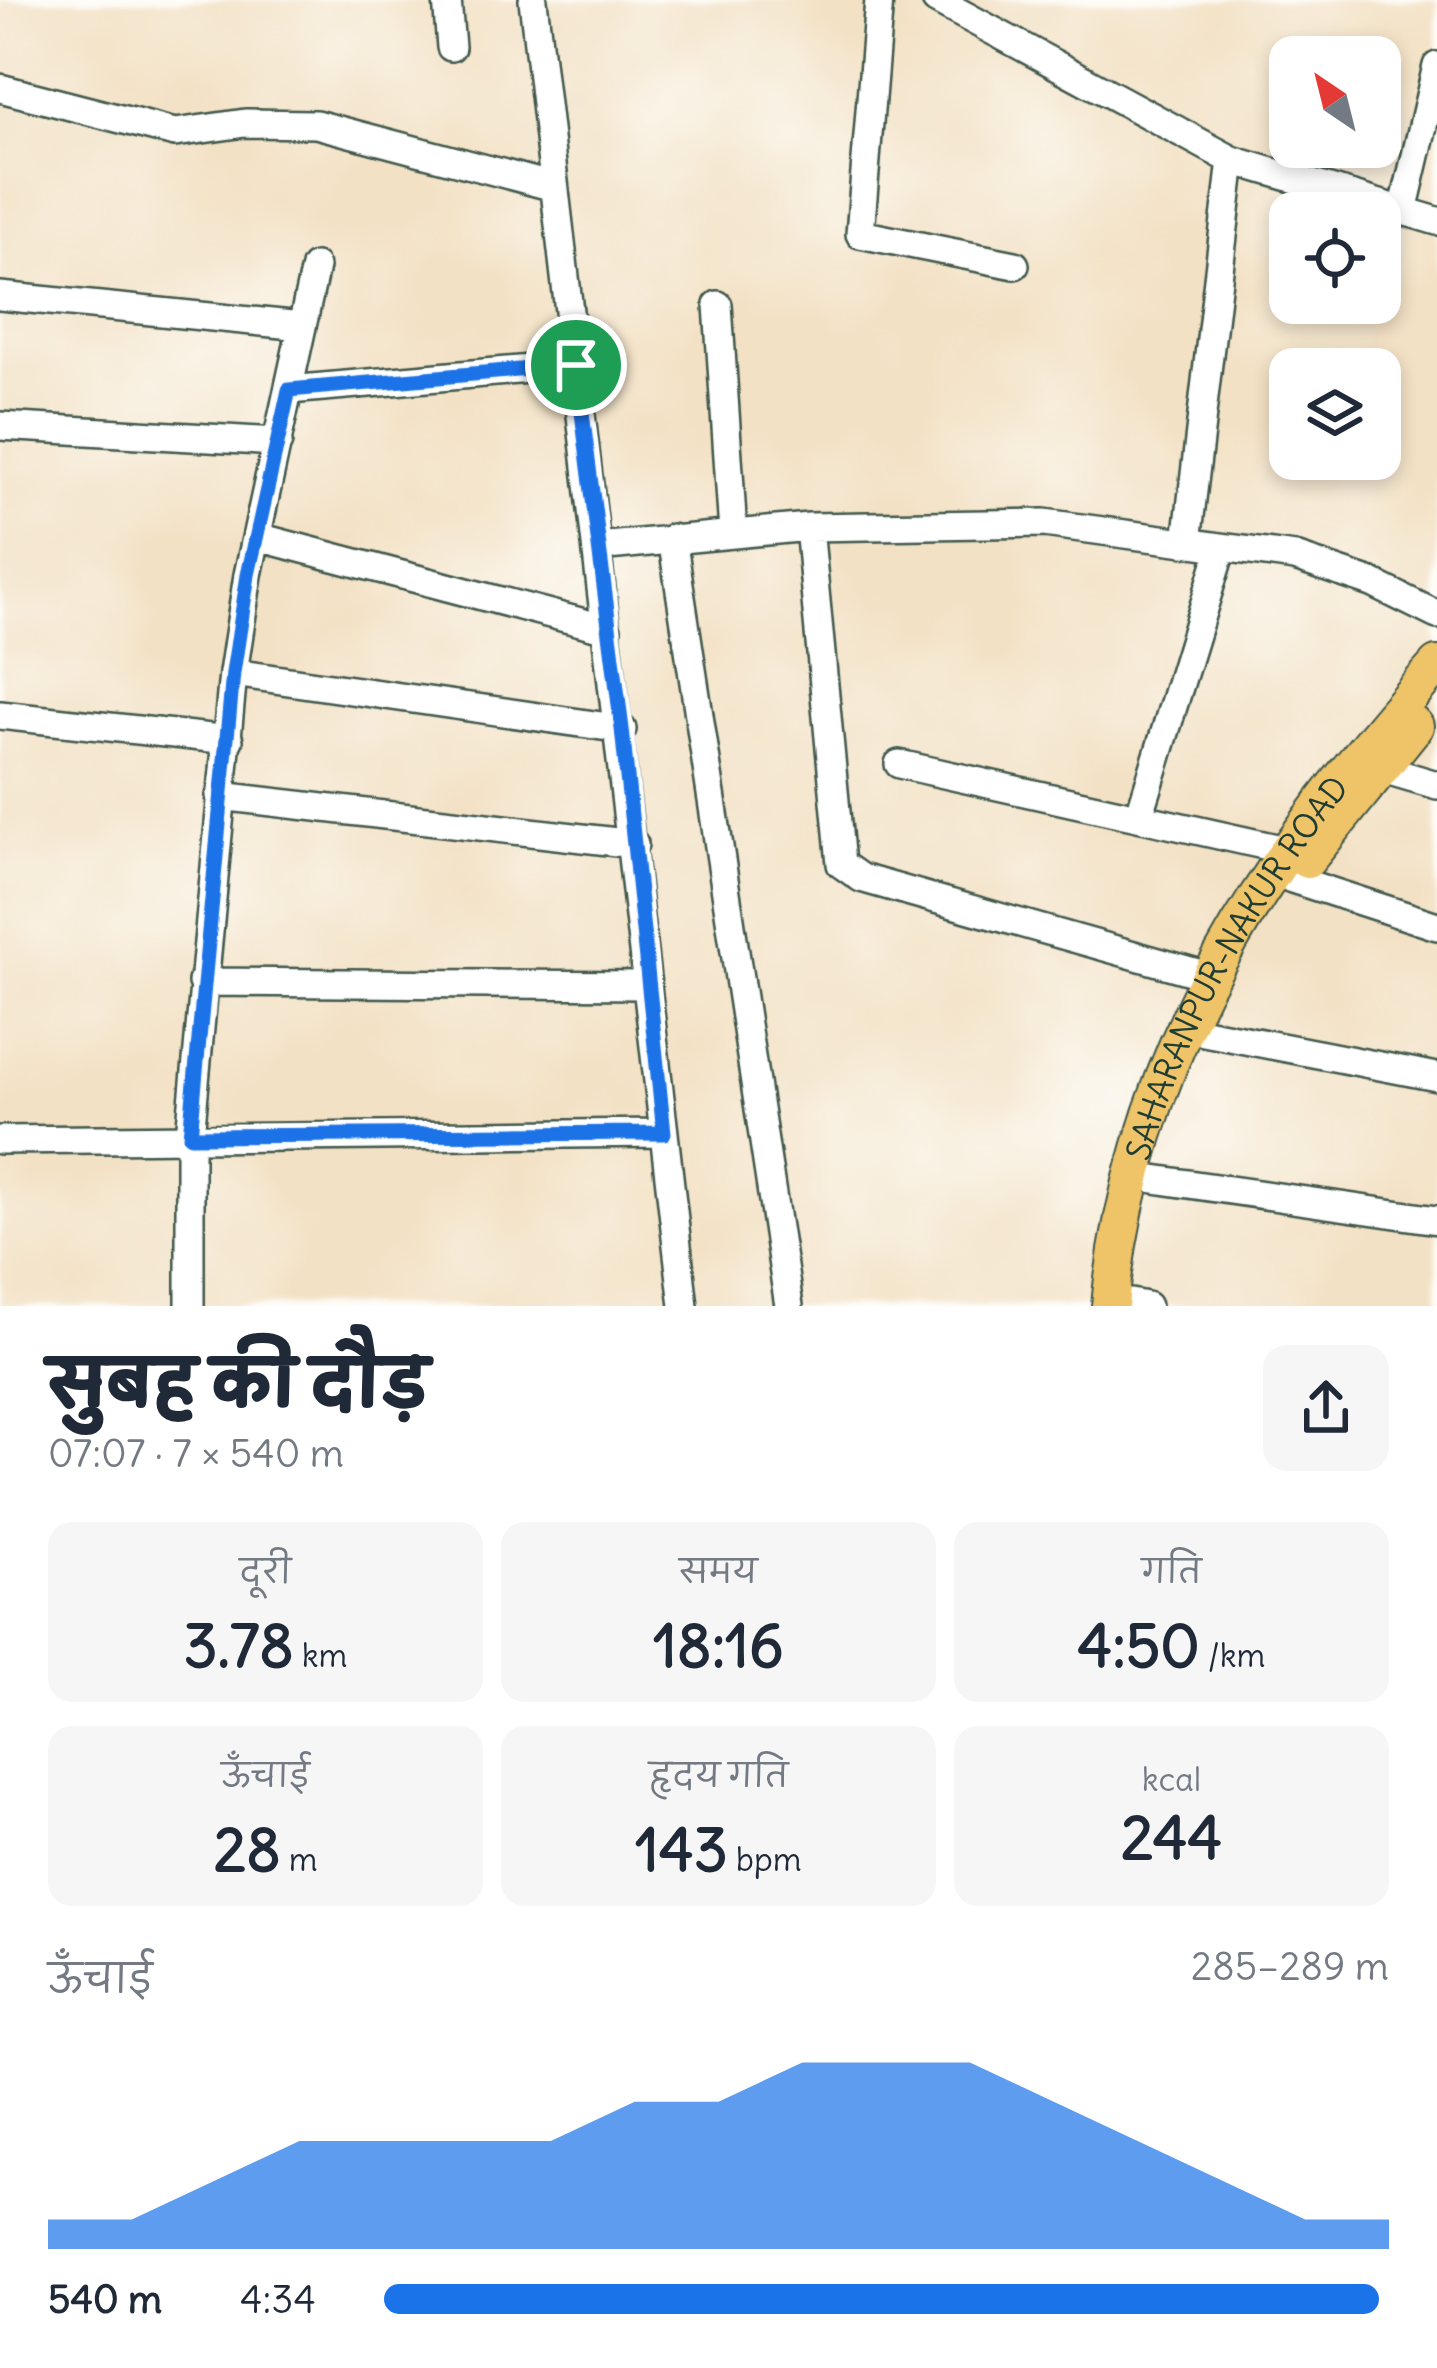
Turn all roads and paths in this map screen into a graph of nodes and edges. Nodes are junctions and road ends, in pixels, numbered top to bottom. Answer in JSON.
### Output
{"nodes":[{"id":1,"x":447,"y":0,"type":"edge"},
{"id":2,"x":533,"y":0,"type":"edge"},
{"id":3,"x":879,"y":0,"type":"edge"},
{"id":4,"x":936,"y":0,"type":"edge"},
{"id":5,"x":451,"y":47,"type":"dead end"},
{"id":6,"x":1437,"y":66,"type":"edge"},
{"id":7,"x":0,"y":88,"type":"edge"},
{"id":8,"x":1232,"y":160,"type":"junction"},
{"id":9,"x":554,"y":187,"type":"junction"},
{"id":10,"x":1403,"y":211,"type":"junction"},
{"id":11,"x":1437,"y":220,"type":"edge"},
{"id":12,"x":1015,"y":266,"type":"dead end"},
{"id":13,"x":315,"y":267,"type":"dead end"},
{"id":14,"x":0,"y":296,"type":"edge"},
{"id":15,"x":718,"y":305,"type":"dead end"},
{"id":16,"x":302,"y":326,"type":"junction"},
{"id":17,"x":576,"y":365,"type":"junction"},
{"id":18,"x":289,"y":390,"type":"junction"},
{"id":19,"x":0,"y":426,"type":"edge"},
{"id":20,"x":278,"y":442,"type":"junction"},
{"id":21,"x":809,"y":527,"type":"junction"},
{"id":22,"x":733,"y":533,"type":"junction"},
{"id":23,"x":258,"y":537,"type":"junction"},
{"id":24,"x":672,"y":538,"type":"junction"},
{"id":25,"x":1187,"y":542,"type":"junction"},
{"id":26,"x":597,"y":547,"type":"junction"},
{"id":27,"x":1222,"y":547,"type":"junction"},
{"id":28,"x":1437,"y":615,"type":"edge"},
{"id":29,"x":607,"y":629,"type":"junction"},
{"id":30,"x":1437,"y":665,"type":"edge"},
{"id":31,"x":233,"y":673,"type":"junction"},
{"id":32,"x":1437,"y":700,"type":"edge"},
{"id":33,"x":0,"y":715,"type":"edge"},
{"id":34,"x":622,"y":729,"type":"junction"},
{"id":35,"x":229,"y":740,"type":"junction"},
{"id":36,"x":898,"y":764,"type":"dead end"},
{"id":37,"x":1379,"y":768,"type":"junction"},
{"id":38,"x":1437,"y":785,"type":"edge"},
{"id":39,"x":220,"y":796,"type":"junction"},
{"id":40,"x":1139,"y":817,"type":"junction"},
{"id":41,"x":634,"y":844,"type":"junction"},
{"id":42,"x":1289,"y":865,"type":"junction"},
{"id":43,"x":1437,"y":926,"type":"edge"},
{"id":44,"x":1208,"y":976,"type":"junction"},
{"id":45,"x":202,"y":982,"type":"junction"},
{"id":46,"x":646,"y":985,"type":"junction"},
{"id":47,"x":1204,"y":1032,"type":"junction"},
{"id":48,"x":1437,"y":1077,"type":"edge"},
{"id":49,"x":664,"y":1133,"type":"junction"},
{"id":50,"x":190,"y":1136,"type":"junction"},
{"id":51,"x":0,"y":1140,"type":"edge"},
{"id":52,"x":1154,"y":1179,"type":"junction"},
{"id":53,"x":1437,"y":1220,"type":"edge"},
{"id":54,"x":1130,"y":1305,"type":"edge"},
{"id":55,"x":190,"y":1306,"type":"edge"},
{"id":56,"x":685,"y":1306,"type":"edge"},
{"id":57,"x":789,"y":1306,"type":"edge"}],
"edges":[{"from":1,"to":5,"type":"street"},
{"from":2,"to":9,"type":"street"},
{"from":3,"to":12,"type":"street"},
{"from":4,"to":8,"type":"street"},
{"from":6,"to":10,"type":"street"},
{"from":7,"to":9,"type":"street"},
{"from":8,"to":10,"type":"street"},
{"from":8,"to":25,"type":"street"},
{"from":9,"to":17,"type":"street"},
{"from":10,"to":11,"type":"street"},
{"from":13,"to":16,"type":"street"},
{"from":14,"to":16,"type":"street"},
{"from":15,"to":22,"type":"street"},
{"from":16,"to":18,"type":"street"},
{"from":17,"to":18,"type":"street"},
{"from":17,"to":26,"type":"street"},
{"from":18,"to":20,"type":"street"},
{"from":19,"to":20,"type":"street"},
{"from":20,"to":23,"type":"street"},
{"from":21,"to":22,"type":"street"},
{"from":21,"to":25,"type":"street"},
{"from":21,"to":44,"type":"street"},
{"from":22,"to":24,"type":"street"},
{"from":23,"to":29,"type":"street"},
{"from":23,"to":31,"type":"street"},
{"from":24,"to":26,"type":"street"},
{"from":24,"to":57,"type":"street"},
{"from":25,"to":27,"type":"street"},
{"from":26,"to":29,"type":"street"},
{"from":27,"to":28,"type":"street"},
{"from":27,"to":40,"type":"street"},
{"from":29,"to":34,"type":"street"},
{"from":30,"to":42,"type":"main road","name":"SAHARANPUR-NAKUR ROAD"},
{"from":31,"to":34,"type":"street"},
{"from":31,"to":35,"type":"street"},
{"from":32,"to":37,"type":"main road","name":"SAHARANPUR-NAKUR ROAD"},
{"from":33,"to":35,"type":"street"},
{"from":34,"to":41,"type":"street"},
{"from":35,"to":39,"type":"street"},
{"from":36,"to":40,"type":"street"},
{"from":37,"to":38,"type":"street"},
{"from":37,"to":42,"type":"main road","name":"SAHARANPUR-NAKUR ROAD"},
{"from":39,"to":41,"type":"street"},
{"from":39,"to":45,"type":"street"},
{"from":40,"to":42,"type":"street"},
{"from":41,"to":46,"type":"street"},
{"from":42,"to":43,"type":"street"},
{"from":42,"to":44,"type":"main road","name":"SAHARANPUR-NAKUR ROAD"},
{"from":42,"to":47,"type":"main road","name":"SAHARANPUR-NAKUR ROAD"},
{"from":44,"to":54,"type":"main road","name":"SAHARANPUR-NAKUR ROAD"},
{"from":45,"to":46,"type":"street"},
{"from":45,"to":50,"type":"street"},
{"from":46,"to":49,"type":"street"},
{"from":47,"to":48,"type":"street"},
{"from":47,"to":52,"type":"main road","name":"SAHARANPUR-NAKUR ROAD"},
{"from":49,"to":50,"type":"street"},
{"from":49,"to":56,"type":"street"},
{"from":50,"to":51,"type":"street"},
{"from":50,"to":55,"type":"street"},
{"from":52,"to":53,"type":"street"},
{"from":52,"to":54,"type":"main road","name":"SAHARANPUR-NAKUR ROAD"}]}
